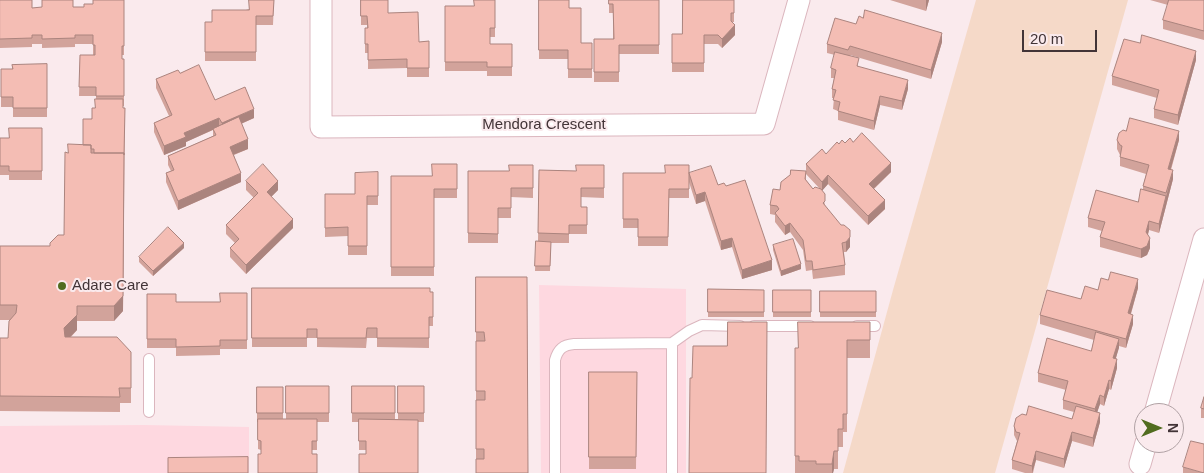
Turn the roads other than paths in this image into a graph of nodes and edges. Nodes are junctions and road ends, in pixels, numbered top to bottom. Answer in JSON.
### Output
{"nodes":[{"id":1,"x":321,"y":0,"type":"edge"},
{"id":2,"x":799,"y":0,"type":"edge"},
{"id":3,"x":1204,"y":239,"type":"edge"},
{"id":4,"x":817,"y":326,"type":"edge"},
{"id":5,"x":846,"y":326,"type":"edge"},
{"id":6,"x":875,"y":326,"type":"dead end"},
{"id":7,"x":672,"y":343,"type":"junction"},
{"id":8,"x":149,"y":359,"type":"dead end"},
{"id":9,"x":1158,"y":403,"type":"edge"},
{"id":10,"x":149,"y":412,"type":"dead end"},
{"id":11,"x":1143,"y":453,"type":"edge"},
{"id":12,"x":1140,"y":464,"type":"dead end"},
{"id":13,"x":556,"y":473,"type":"edge"},
{"id":14,"x":672,"y":473,"type":"edge"}],
"edges":[{"from":1,"to":2,"type":"street","name":"Mendora Crescent"},
{"from":3,"to":9,"type":"street"},
{"from":4,"to":7,"type":"lane"},
{"from":5,"to":6,"type":"lane"},
{"from":7,"to":13,"type":"lane"},
{"from":7,"to":14,"type":"lane"},
{"from":8,"to":10,"type":"lane"},
{"from":11,"to":12,"type":"street"}]}
